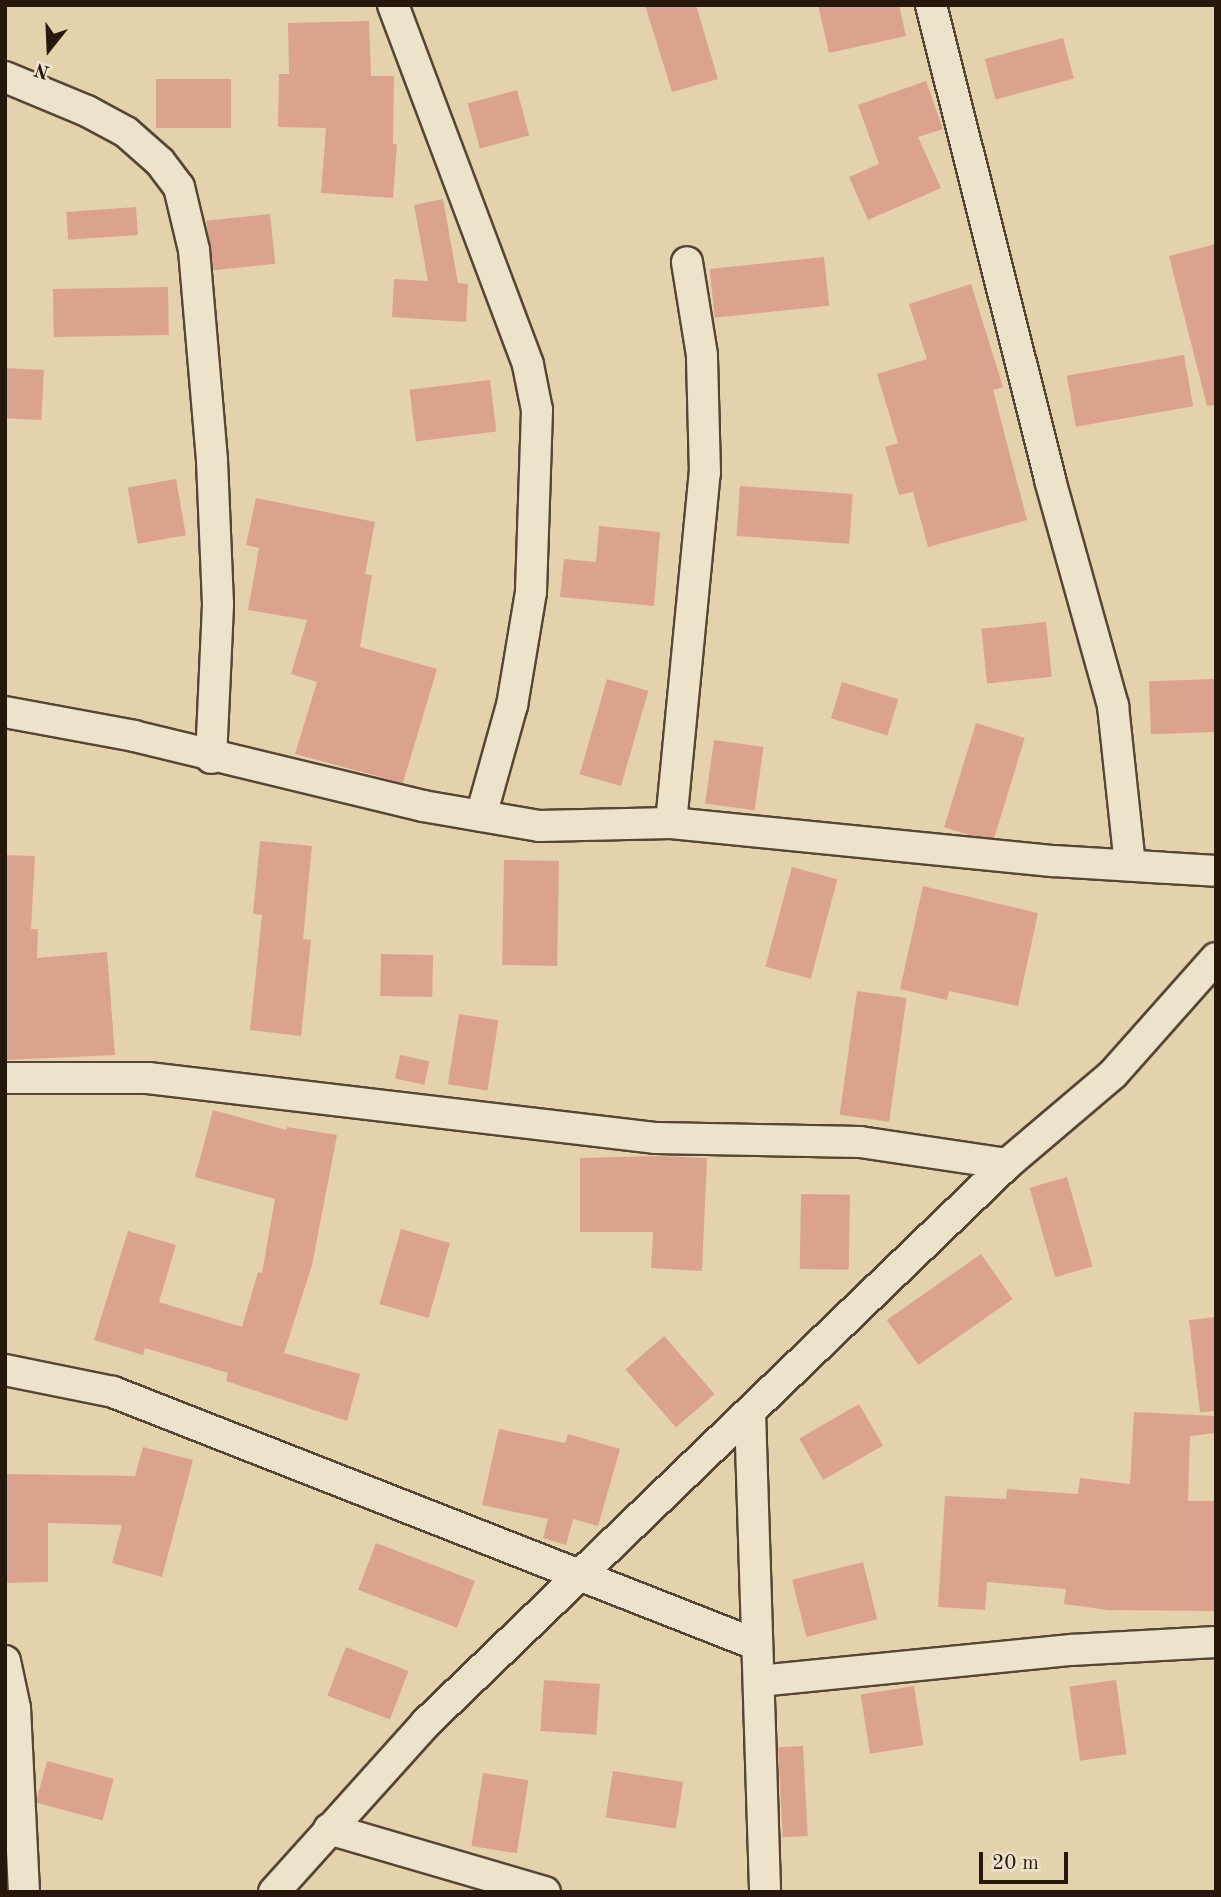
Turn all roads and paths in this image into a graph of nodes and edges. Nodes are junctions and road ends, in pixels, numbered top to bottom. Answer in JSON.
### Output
{"nodes":[{"id":1,"x":393,"y":5,"type":"edge"},
{"id":2,"x":930,"y":5,"type":"edge"},
{"id":3,"x":5,"y":77,"type":"edge"},
{"id":4,"x":687,"y":262,"type":"dead end"},
{"id":5,"x":5,"y":712,"type":"edge"},
{"id":6,"x":211,"y":758,"type":"junction"},
{"id":7,"x":481,"y":816,"type":"junction"},
{"id":8,"x":671,"y":823,"type":"junction"},
{"id":9,"x":1130,"y":864,"type":"junction"},
{"id":10,"x":1216,"y":871,"type":"edge"},
{"id":11,"x":1216,"y":958,"type":"edge"},
{"id":12,"x":5,"y":1078,"type":"edge"},
{"id":13,"x":1007,"y":1164,"type":"junction"},
{"id":14,"x":5,"y":1370,"type":"edge"},
{"id":15,"x":750,"y":1412,"type":"junction"},
{"id":16,"x":584,"y":1575,"type":"junction"},
{"id":17,"x":1216,"y":1642,"type":"edge"},
{"id":18,"x":754,"y":1644,"type":"junction"},
{"id":19,"x":5,"y":1661,"type":"edge"},
{"id":20,"x":759,"y":1681,"type":"junction"},
{"id":21,"x":329,"y":1829,"type":"junction"},
{"id":22,"x":24,"y":1892,"type":"edge"},
{"id":23,"x":274,"y":1892,"type":"edge"},
{"id":24,"x":545,"y":1892,"type":"edge"},
{"id":25,"x":765,"y":1892,"type":"edge"}],
"edges":[{"from":1,"to":7,"type":"street"},
{"from":2,"to":9,"type":"street"},
{"from":3,"to":6,"type":"street"},
{"from":4,"to":8,"type":"street"},
{"from":5,"to":6,"type":"street"},
{"from":6,"to":7,"type":"street"},
{"from":7,"to":8,"type":"street"},
{"from":8,"to":9,"type":"street"},
{"from":9,"to":10,"type":"street"},
{"from":11,"to":13,"type":"street"},
{"from":12,"to":13,"type":"street"},
{"from":13,"to":15,"type":"street"},
{"from":14,"to":16,"type":"street"},
{"from":15,"to":16,"type":"street"},
{"from":15,"to":18,"type":"street"},
{"from":16,"to":18,"type":"street"},
{"from":16,"to":21,"type":"street"},
{"from":17,"to":20,"type":"street"},
{"from":18,"to":20,"type":"street"},
{"from":19,"to":22,"type":"street"},
{"from":20,"to":25,"type":"street"},
{"from":21,"to":23,"type":"street"},
{"from":21,"to":24,"type":"street"}]}
